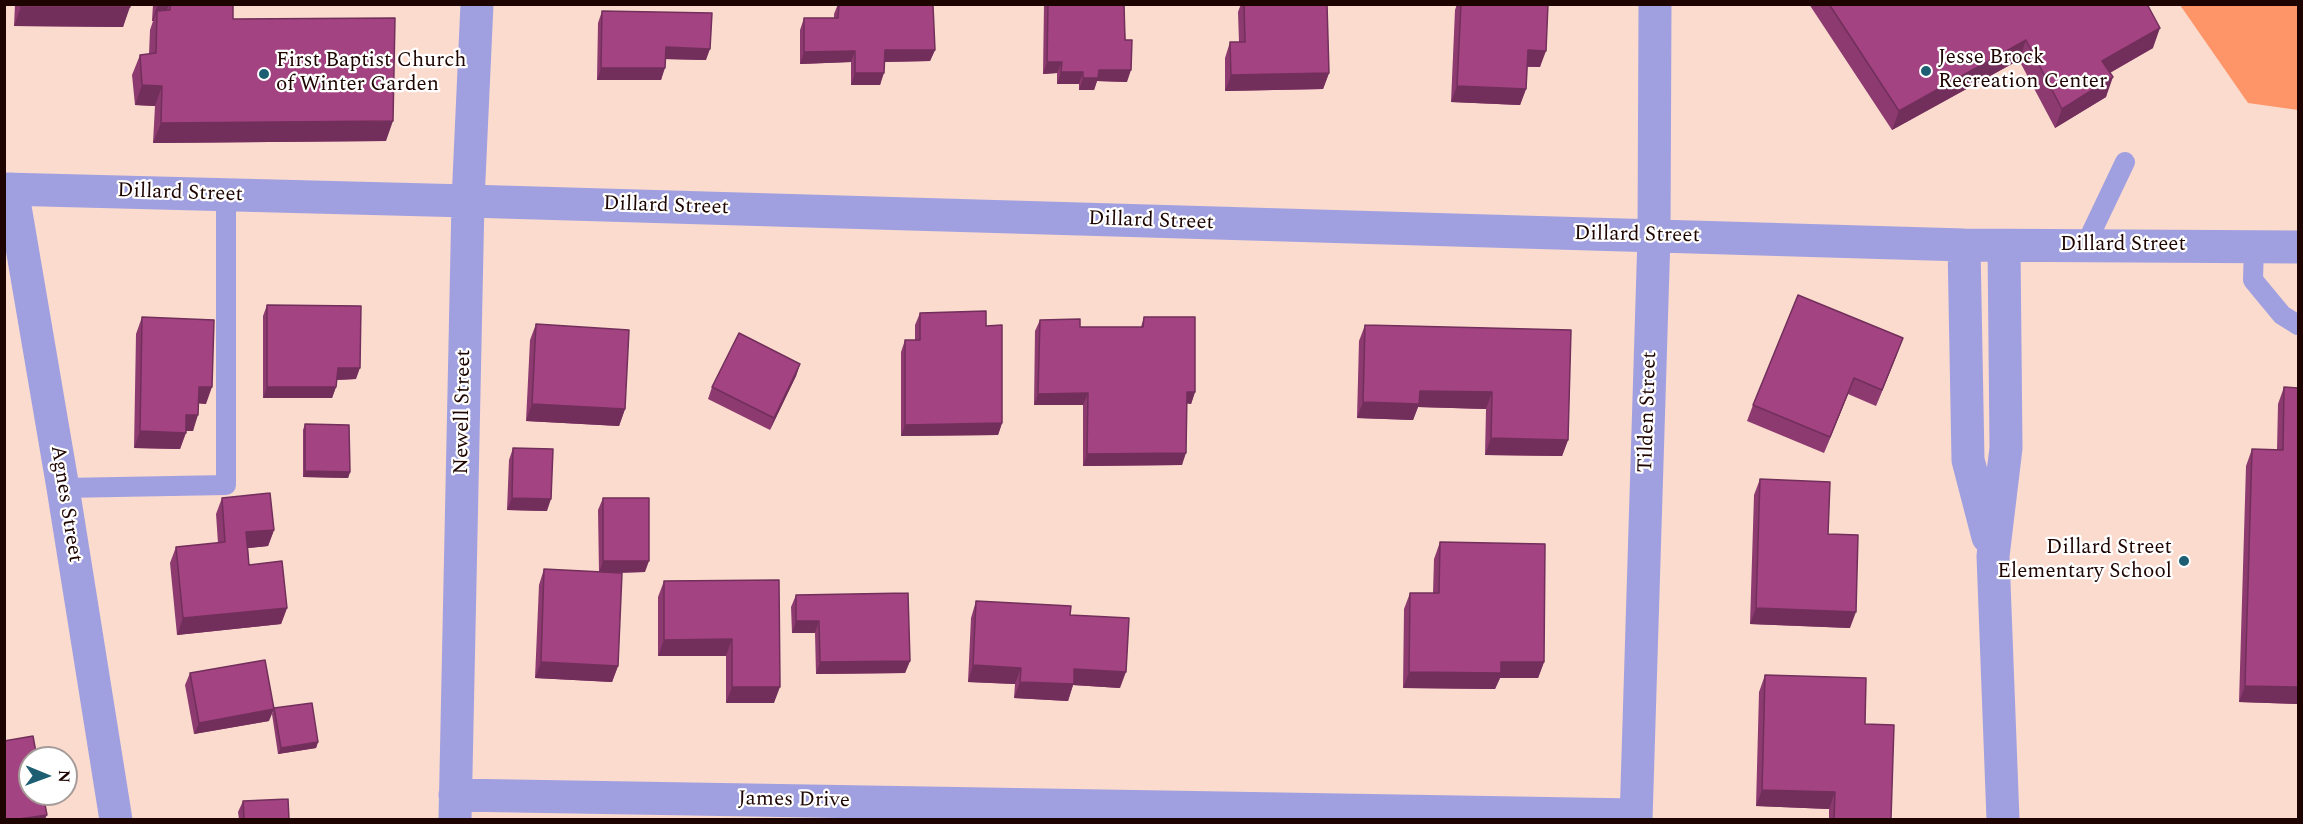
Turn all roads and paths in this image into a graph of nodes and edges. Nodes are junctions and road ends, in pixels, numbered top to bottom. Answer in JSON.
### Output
{"nodes":[{"id":1,"x":477,"y":4,"type":"edge"},
{"id":2,"x":1655,"y":4,"type":"edge"},
{"id":3,"x":2125,"y":162,"type":"dead end"},
{"id":4,"x":8,"y":189,"type":"edge"},
{"id":5,"x":226,"y":196,"type":"junction"},
{"id":6,"x":468,"y":201,"type":"junction"},
{"id":7,"x":1654,"y":236,"type":"junction"},
{"id":8,"x":1964,"y":245,"type":"junction"},
{"id":9,"x":2004,"y":246,"type":"junction"},
{"id":10,"x":2085,"y":246,"type":"junction"},
{"id":11,"x":2254,"y":247,"type":"junction"},
{"id":12,"x":2298,"y":247,"type":"edge"},
{"id":13,"x":2298,"y":325,"type":"edge"},
{"id":14,"x":63,"y":488,"type":"junction"},
{"id":15,"x":1993,"y":556,"type":"junction"},
{"id":16,"x":455,"y":807,"type":"edge"},
{"id":17,"x":1636,"y":817,"type":"edge"},
{"id":18,"x":116,"y":819,"type":"edge"},
{"id":19,"x":2003,"y":819,"type":"edge"}],
"edges":[{"from":1,"to":6,"type":"street","name":"Newell Street"},
{"from":2,"to":7,"type":"street","name":"Tilden Street"},
{"from":3,"to":10,"type":"lane"},
{"from":4,"to":5,"type":"street","name":"Dillard Street"},
{"from":4,"to":14,"type":"street","name":"Agnes Street"},
{"from":5,"to":6,"type":"street","name":"Dillard Street"},
{"from":5,"to":14,"type":"lane"},
{"from":6,"to":7,"type":"street","name":"Dillard Street"},
{"from":6,"to":16,"type":"street","name":"Newell Street"},
{"from":7,"to":8,"type":"street","name":"Dillard Street"},
{"from":7,"to":17,"type":"street","name":"Tilden Street"},
{"from":8,"to":9,"type":"street","name":"Dillard Street"},
{"from":8,"to":15,"type":"street"},
{"from":9,"to":10,"type":"street","name":"Dillard Street"},
{"from":9,"to":15,"type":"street"},
{"from":10,"to":11,"type":"street","name":"Dillard Street"},
{"from":11,"to":12,"type":"street","name":"Dillard Street"},
{"from":11,"to":13,"type":"lane"},
{"from":14,"to":18,"type":"street","name":"Agnes Street"},
{"from":15,"to":19,"type":"street"},
{"from":16,"to":17,"type":"street","name":"James Drive"}]}
